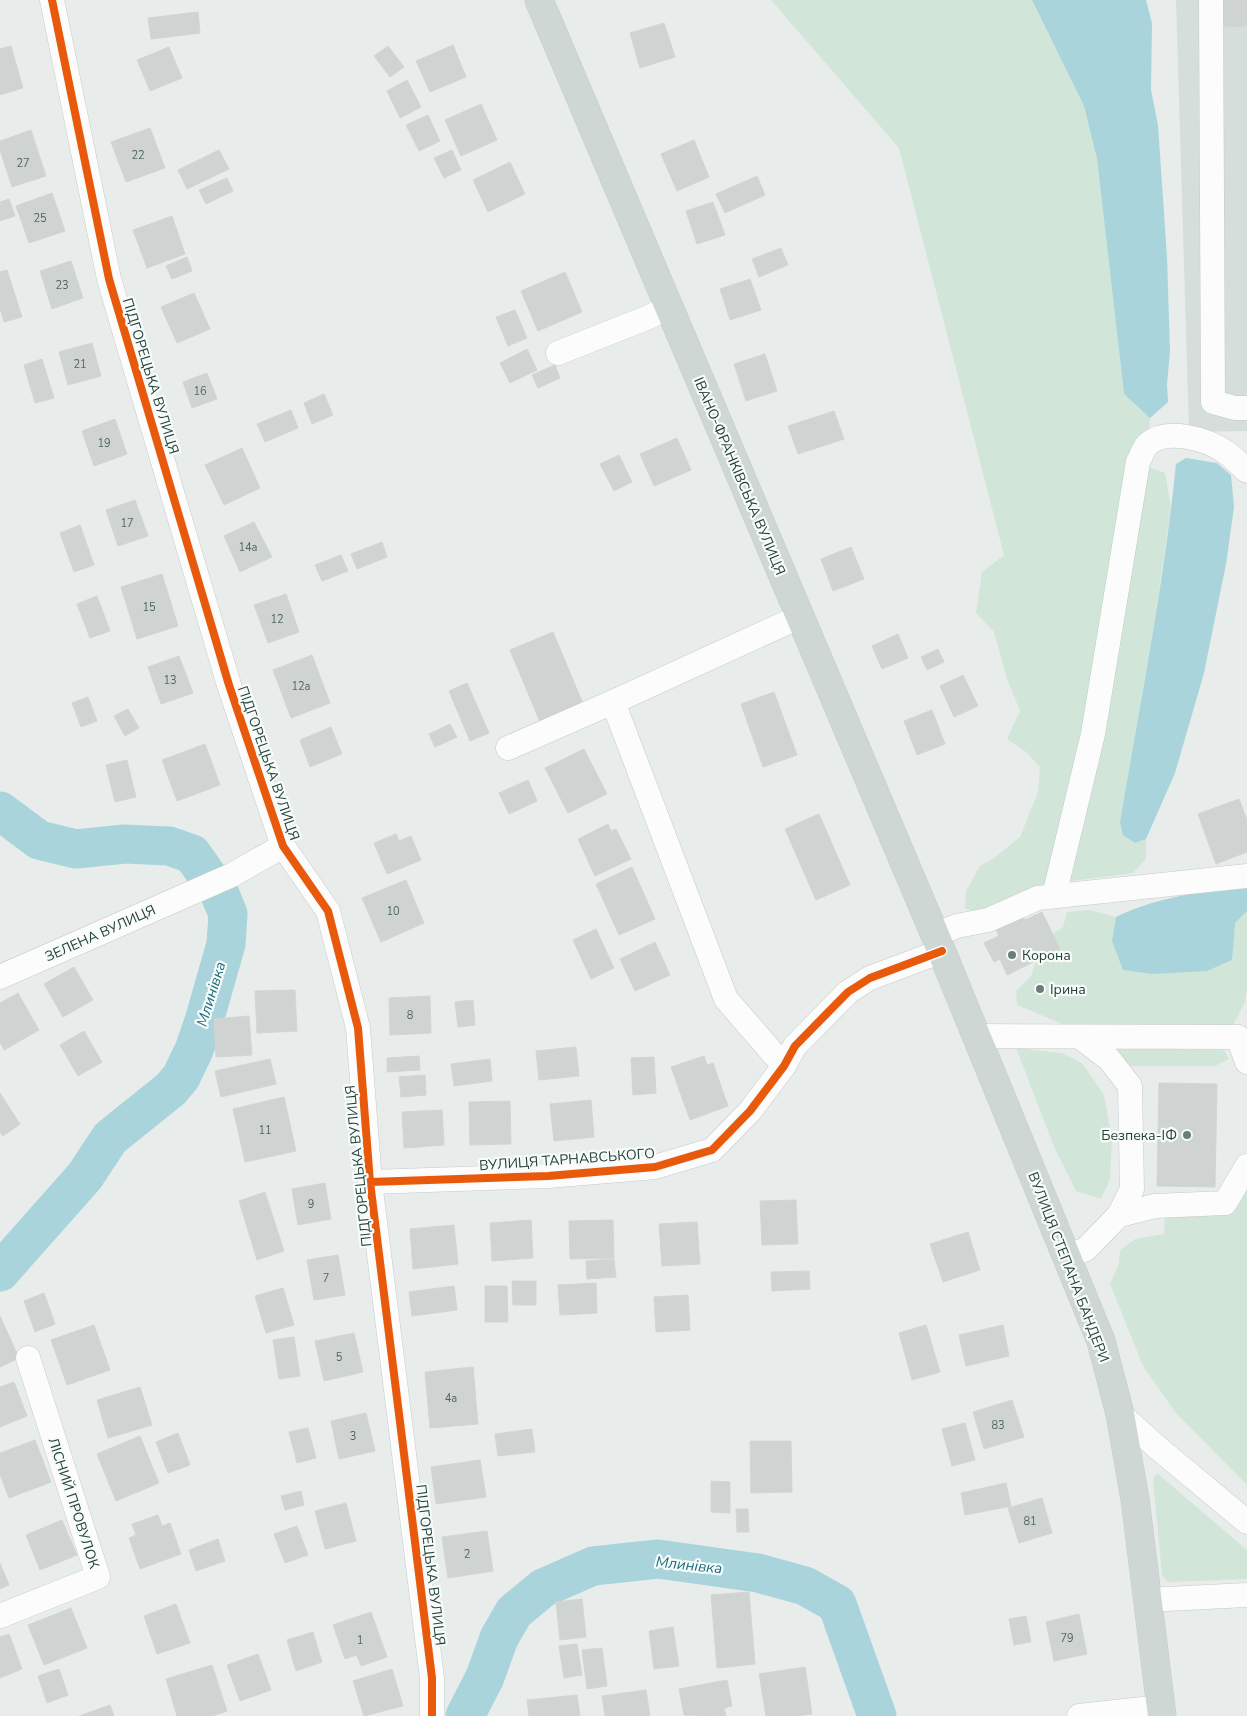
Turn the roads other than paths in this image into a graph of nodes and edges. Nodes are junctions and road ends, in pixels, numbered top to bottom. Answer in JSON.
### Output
{"nodes":[{"id":1,"x":52,"y":0,"type":"edge"},
{"id":2,"x":539,"y":0,"type":"edge"},
{"id":3,"x":1211,"y":0,"type":"edge"},
{"id":4,"x":670,"y":306,"type":"junction"},
{"id":5,"x":558,"y":352,"type":"dead end"},
{"id":6,"x":1247,"y":408,"type":"edge"},
{"id":7,"x":1247,"y":471,"type":"edge"},
{"id":8,"x":799,"y":617,"type":"junction"},
{"id":9,"x":614,"y":702,"type":"junction"},
{"id":10,"x":508,"y":748,"type":"dead end"},
{"id":11,"x":284,"y":846,"type":"junction"},
{"id":12,"x":1247,"y":876,"type":"edge"},
{"id":13,"x":1054,"y":896,"type":"junction"},
{"id":14,"x":938,"y":943,"type":"junction"},
{"id":15,"x":0,"y":977,"type":"edge"},
{"id":16,"x":1242,"y":1031,"type":"edge"},
{"id":17,"x":976,"y":1036,"type":"junction"},
{"id":18,"x":1080,"y":1037,"type":"junction"},
{"id":19,"x":1247,"y":1062,"type":"edge"},
{"id":20,"x":784,"y":1066,"type":"junction"},
{"id":21,"x":1247,"y":1166,"type":"edge"},
{"id":22,"x":370,"y":1182,"type":"junction"},
{"id":23,"x":1119,"y":1215,"type":"junction"},
{"id":24,"x":1067,"y":1257,"type":"junction"},
{"id":25,"x":28,"y":1358,"type":"dead end"},
{"id":26,"x":1120,"y":1414,"type":"junction"},
{"id":27,"x":1247,"y":1522,"type":"edge"},
{"id":28,"x":1247,"y":1594,"type":"edge"},
{"id":29,"x":1146,"y":1600,"type":"junction"},
{"id":30,"x":0,"y":1616,"type":"edge"},
{"id":31,"x":1161,"y":1712,"type":"edge"},
{"id":32,"x":432,"y":1716,"type":"edge"},
{"id":33,"x":1079,"y":1716,"type":"edge"}],
"edges":[{"from":1,"to":11,"type":"street","name":"ПІДГОРЕЦЬКА ВУЛИЦЯ"},
{"from":2,"to":4,"type":"main road","name":"ІВАНО-ФРАНКІВСЬКА ВУЛИЦЯ"},
{"from":3,"to":6,"type":"street"},
{"from":4,"to":5,"type":"street"},
{"from":4,"to":8,"type":"main road","name":"ІВАНО-ФРАНКІВСЬКА ВУЛИЦЯ"},
{"from":7,"to":13,"type":"street"},
{"from":8,"to":9,"type":"street"},
{"from":8,"to":14,"type":"main road","name":"ІВАНО-ФРАНКІВСЬКА ВУЛИЦЯ"},
{"from":9,"to":10,"type":"street"},
{"from":9,"to":20,"type":"street"},
{"from":11,"to":15,"type":"street","name":"ЗЕЛЕНА ВУЛИЦЯ"},
{"from":11,"to":22,"type":"street","name":"ПІДГОРЕЦЬКА ВУЛИЦЯ"},
{"from":12,"to":13,"type":"street","name":"ВУЛИЦЯ ТАРНАВСЬКОГО"},
{"from":13,"to":14,"type":"street","name":"ВУЛИЦЯ ТАРНАВСЬКОГО"},
{"from":14,"to":17,"type":"main road","name":"ВУЛИЦЯ СТЕПАНА БАНДЕРИ"},
{"from":14,"to":20,"type":"street","name":"ВУЛИЦЯ ТАРНАВСЬКОГО"},
{"from":16,"to":18,"type":"street"},
{"from":16,"to":19,"type":"street"},
{"from":17,"to":18,"type":"street"},
{"from":17,"to":24,"type":"main road","name":"ВУЛИЦЯ СТЕПАНА БАНДЕРИ"},
{"from":18,"to":23,"type":"street"},
{"from":20,"to":22,"type":"street","name":"ВУЛИЦЯ ТАРНАВСЬКОГО"},
{"from":21,"to":23,"type":"street"},
{"from":22,"to":32,"type":"street","name":"ПІДГОРЕЦЬКА ВУЛИЦЯ"},
{"from":23,"to":24,"type":"street"},
{"from":24,"to":26,"type":"main road","name":"ВУЛИЦЯ СТЕПАНА БАНДЕРИ"},
{"from":25,"to":30,"type":"street","name":"ЛІСНИЙ ПРОВУЛОК"},
{"from":26,"to":27,"type":"street"},
{"from":26,"to":29,"type":"main road","name":"ВУЛИЦЯ СТЕПАНА БАНДЕРИ"},
{"from":28,"to":29,"type":"street"},
{"from":29,"to":31,"type":"main road","name":"ВУЛИЦЯ СТЕПАНА БАНДЕРИ"},
{"from":31,"to":33,"type":"street"}]}
